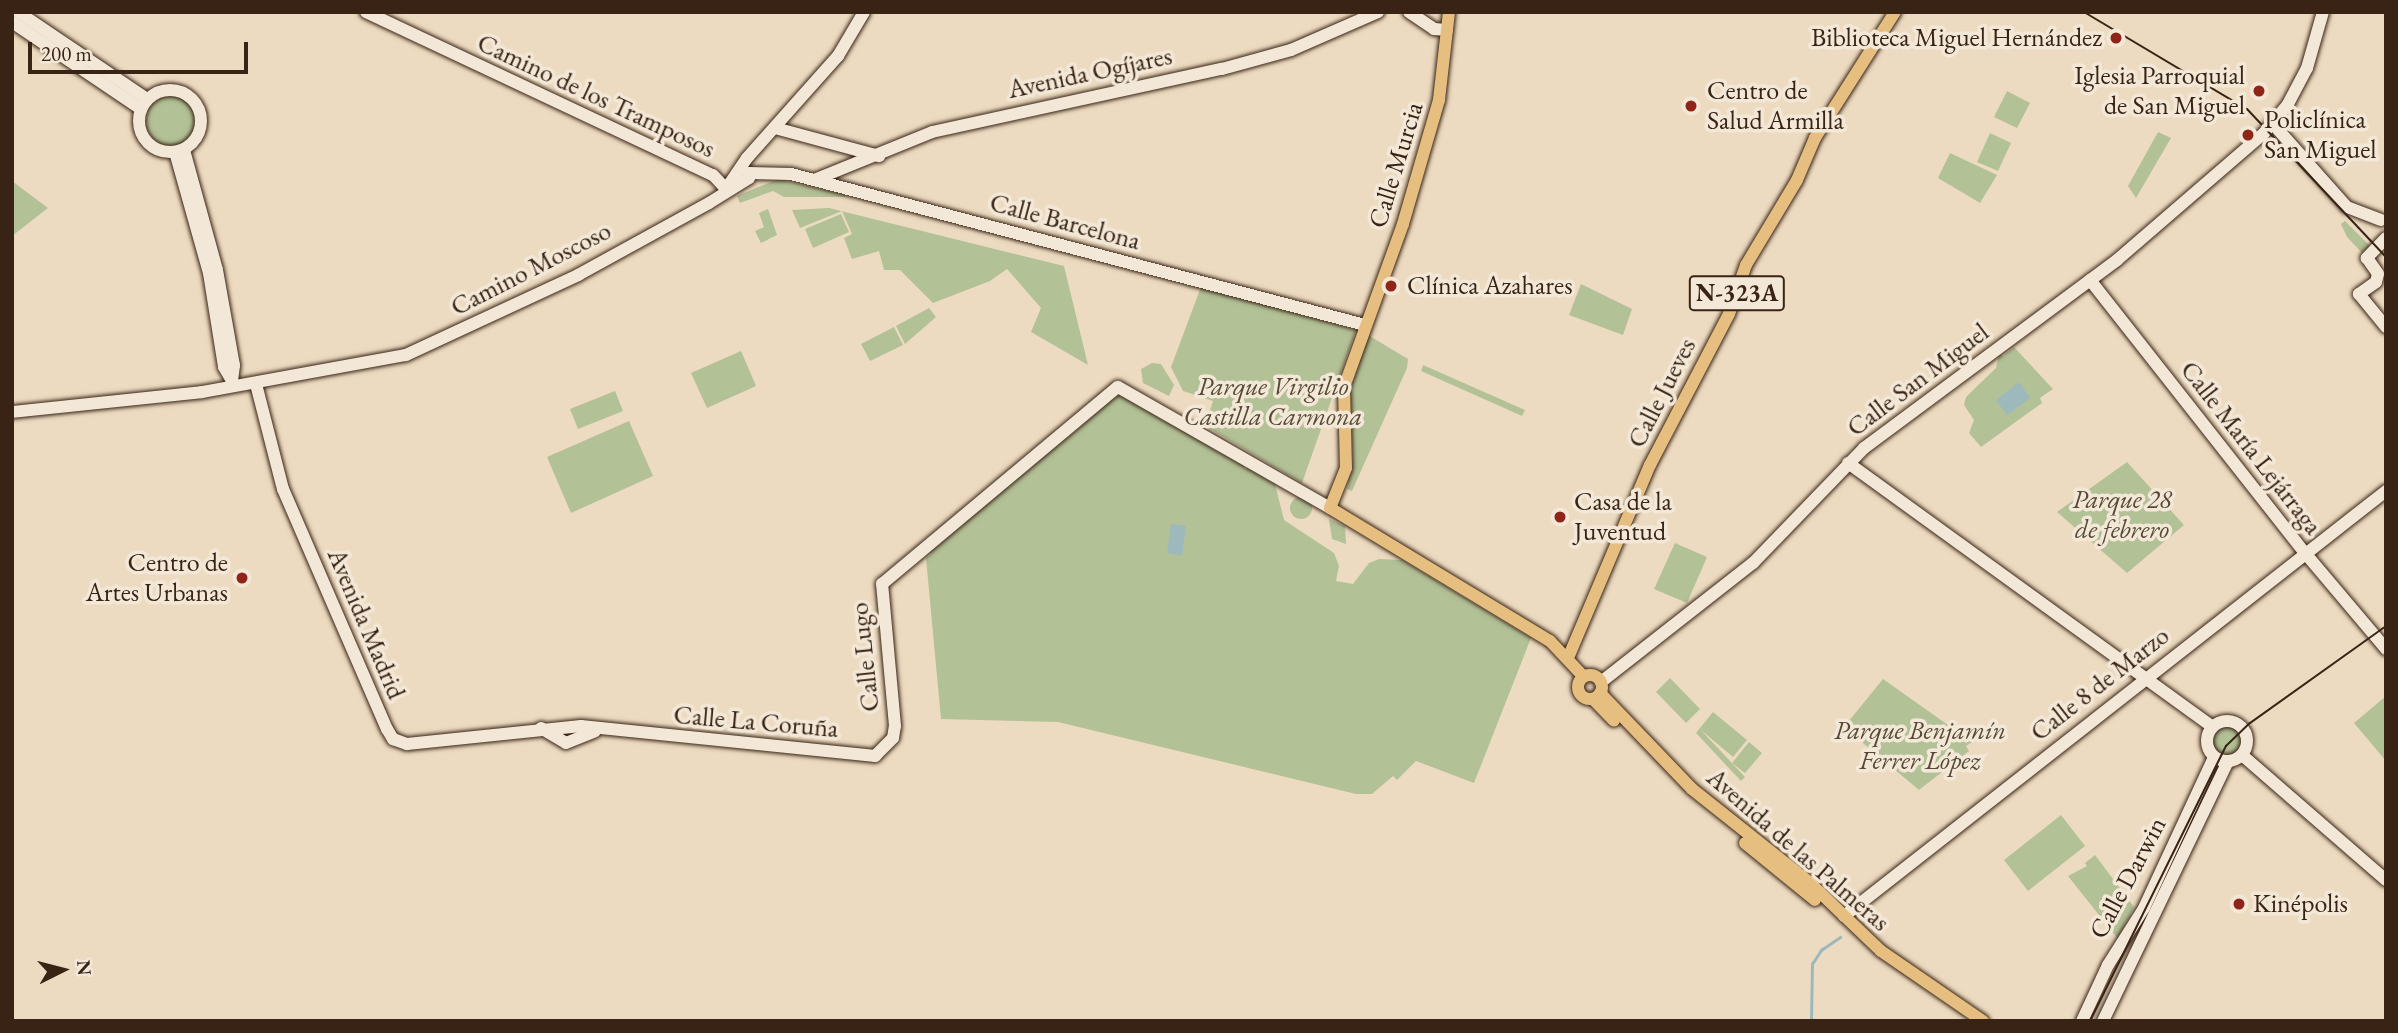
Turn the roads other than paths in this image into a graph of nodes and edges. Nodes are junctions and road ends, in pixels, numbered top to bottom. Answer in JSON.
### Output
{"nodes":[{"id":1,"x":18,"y":12,"type":"edge"},
{"id":2,"x":366,"y":12,"type":"edge"},
{"id":3,"x":864,"y":12,"type":"edge"},
{"id":4,"x":1378,"y":12,"type":"edge"},
{"id":5,"x":1409,"y":12,"type":"edge"},
{"id":6,"x":1450,"y":12,"type":"edge"},
{"id":7,"x":1895,"y":12,"type":"edge"},
{"id":8,"x":2323,"y":12,"type":"edge"},
{"id":9,"x":12,"y":22,"type":"edge"},
{"id":10,"x":1447,"y":30,"type":"junction"},
{"id":11,"x":144,"y":104,"type":"junction"},
{"id":12,"x":2273,"y":124,"type":"junction"},
{"id":13,"x":775,"y":128,"type":"junction"},
{"id":14,"x":179,"y":151,"type":"junction"},
{"id":15,"x":879,"y":156,"type":"junction"},
{"id":16,"x":749,"y":165,"type":"junction"},
{"id":17,"x":814,"y":180,"type":"junction"},
{"id":18,"x":726,"y":189,"type":"junction"},
{"id":19,"x":2384,"y":220,"type":"edge"},
{"id":20,"x":2381,"y":242,"type":"edge"},
{"id":21,"x":2090,"y":281,"type":"junction"},
{"id":22,"x":1366,"y":321,"type":"junction"},
{"id":23,"x":2386,"y":327,"type":"edge"},
{"id":24,"x":293,"y":375,"type":"junction"},
{"id":25,"x":239,"y":382,"type":"junction"},
{"id":26,"x":257,"y":389,"type":"junction"},
{"id":27,"x":202,"y":392,"type":"junction"},
{"id":28,"x":187,"y":394,"type":"junction"},
{"id":29,"x":136,"y":398,"type":"junction"},
{"id":30,"x":12,"y":412,"type":"edge"},
{"id":31,"x":1848,"y":463,"type":"junction"},
{"id":32,"x":2386,"y":491,"type":"edge"},
{"id":33,"x":1330,"y":508,"type":"junction"},
{"id":34,"x":2305,"y":554,"type":"junction"},
{"id":35,"x":2382,"y":645,"type":"edge"},
{"id":36,"x":1567,"y":658,"type":"junction"},
{"id":37,"x":1583,"y":677,"type":"junction"},
{"id":38,"x":2146,"y":677,"type":"junction"},
{"id":39,"x":1598,"y":692,"type":"junction"},
{"id":40,"x":895,"y":726,"type":"joint"},
{"id":41,"x":540,"y":727,"type":"junction"},
{"id":42,"x":2213,"y":727,"type":"junction"},
{"id":43,"x":570,"y":730,"type":"junction"},
{"id":44,"x":2242,"y":755,"type":"junction"},
{"id":45,"x":2214,"y":757,"type":"junction"},
{"id":46,"x":2228,"y":761,"type":"junction"},
{"id":47,"x":2386,"y":880,"type":"edge"},
{"id":48,"x":1844,"y":916,"type":"junction"},
{"id":49,"x":1969,"y":1021,"type":"edge"},
{"id":50,"x":1983,"y":1021,"type":"edge"},
{"id":51,"x":2082,"y":1021,"type":"edge"},
{"id":52,"x":2103,"y":1021,"type":"edge"}],
"edges":[{"from":1,"to":11,"type":"street"},
{"from":2,"to":18,"type":"street","name":"Camino de los Tramposos"},
{"from":3,"to":13,"type":"street","name":"Camino Moscoso"},
{"from":4,"to":15,"type":"street","name":"Avenida Ogíjares"},
{"from":5,"to":10,"type":"street"},
{"from":6,"to":10,"type":"main road","name":"Calle Murcia"},
{"from":7,"to":36,"type":"main road","name":"Calle Jueves","number":"N-323A"},
{"from":8,"to":12,"type":"street","name":"Calle San Miguel"},
{"from":9,"to":11,"type":"street"},
{"from":10,"to":22,"type":"main road","name":"Calle Murcia"},
{"from":11,"to":14,"type":"street"},
{"from":11,"to":14,"type":"street"},
{"from":12,"to":19,"type":"street"},
{"from":12,"to":21,"type":"street","name":"Calle San Miguel"},
{"from":13,"to":15,"type":"street"},
{"from":13,"to":16,"type":"street","name":"Camino Moscoso"},
{"from":14,"to":25,"type":"street"},
{"from":15,"to":17,"type":"street","name":"Avenida Ogíjares"},
{"from":16,"to":17,"type":"street","name":"Calle Barcelona"},
{"from":16,"to":18,"type":"street","name":"Camino Moscoso"},
{"from":17,"to":22,"type":"street","name":"Calle Barcelona"},
{"from":18,"to":24,"type":"street","name":"Camino Moscoso"},
{"from":19,"to":20,"type":"street"},
{"from":20,"to":23,"type":"street"},
{"from":21,"to":31,"type":"street","name":"Calle San Miguel"},
{"from":21,"to":34,"type":"street","name":"Calle María Lejárraga"},
{"from":22,"to":33,"type":"main road","name":"Calle Murcia"},
{"from":24,"to":25,"type":"street","name":"Camino Moscoso"},
{"from":24,"to":26,"type":"street","name":"Camino Moscoso"},
{"from":25,"to":26,"type":"street","name":"Camino Moscoso"},
{"from":25,"to":27,"type":"street","name":"Camino Moscoso"},
{"from":25,"to":28,"type":"street"},
{"from":25,"to":29,"type":"street","name":"Camino Moscoso"},
{"from":26,"to":27,"type":"street"},
{"from":26,"to":41,"type":"street","name":"Avenida Madrid"},
{"from":27,"to":28,"type":"street","name":"Camino Moscoso"},
{"from":28,"to":29,"type":"street","name":"Camino Moscoso"},
{"from":29,"to":30,"type":"street","name":"Camino Moscoso"},
{"from":31,"to":38,"type":"street"},
{"from":31,"to":39,"type":"street","name":"Calle San Miguel"},
{"from":32,"to":34,"type":"street","name":"Calle 8 de Marzo"},
{"from":33,"to":36,"type":"main road"},
{"from":33,"to":40,"type":"street","name":"Calle Lugo"},
{"from":34,"to":35,"type":"street","name":"Calle María Lejárraga"},
{"from":34,"to":38,"type":"street","name":"Calle 8 de Marzo"},
{"from":36,"to":37,"type":"main road"},
{"from":37,"to":39,"type":"main road"},
{"from":37,"to":39,"type":"main road"},
{"from":38,"to":42,"type":"street"},
{"from":38,"to":48,"type":"street","name":"Calle 8 de Marzo"},
{"from":39,"to":48,"type":"main road","name":"Avenida de las Palmeras"},
{"from":39,"to":49,"type":"main road","name":"Avenida de las Palmeras"},
{"from":40,"to":43,"type":"street","name":"Calle La Coruña"},
{"from":41,"to":43,"type":"street","name":"Avenida Madrid"},
{"from":41,"to":43,"type":"street"},
{"from":42,"to":44,"type":"street"},
{"from":42,"to":45,"type":"street"},
{"from":44,"to":46,"type":"street"},
{"from":44,"to":47,"type":"street"},
{"from":45,"to":46,"type":"street"},
{"from":45,"to":51,"type":"street","name":"Calle Darwin"},
{"from":46,"to":52,"type":"street","name":"Calle Darwin"},
{"from":48,"to":50,"type":"main road","name":"Avenida de las Palmeras"}]}
